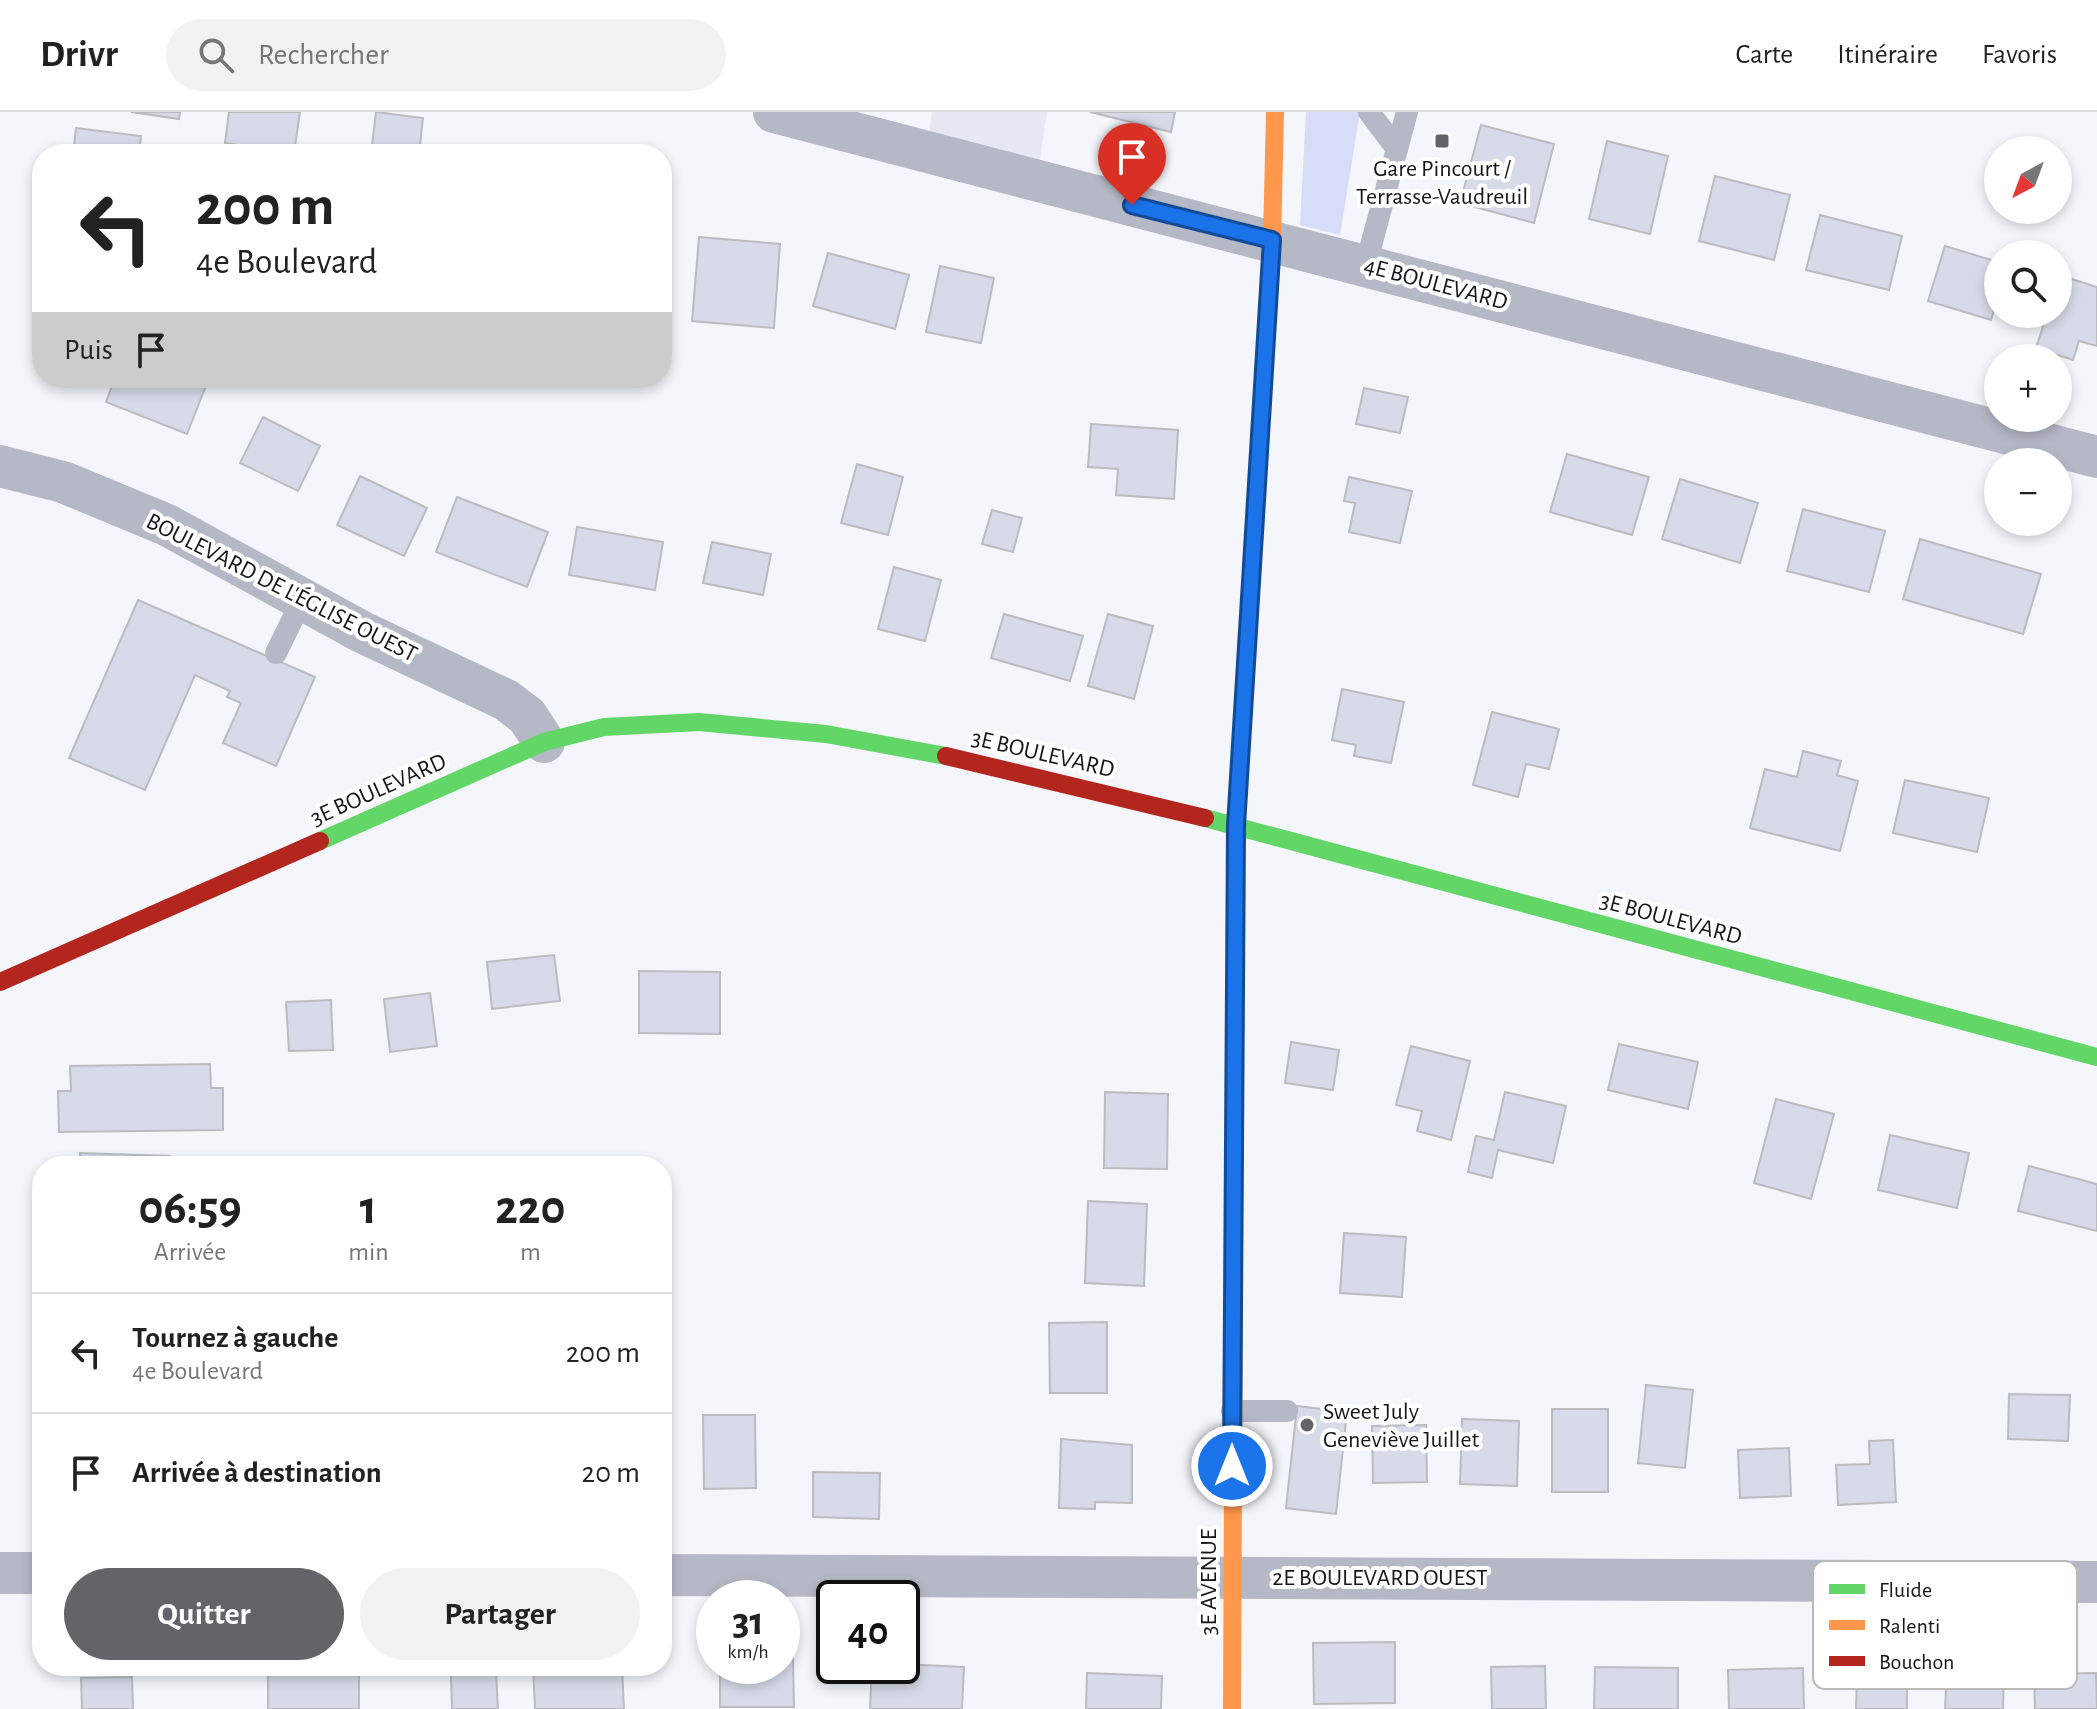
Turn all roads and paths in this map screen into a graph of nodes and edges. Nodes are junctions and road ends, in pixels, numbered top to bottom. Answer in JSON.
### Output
{"nodes":[{"id":1,"x":774,"y":112,"type":"edge"},
{"id":2,"x":1275,"y":112,"type":"edge"},
{"id":3,"x":1369,"y":112,"type":"edge"},
{"id":4,"x":1407,"y":112,"type":"edge"},
{"id":5,"x":1397,"y":149,"type":"junction"},
{"id":6,"x":1272,"y":240,"type":"junction"},
{"id":7,"x":1366,"y":264,"type":"junction"},
{"id":8,"x":2097,"y":457,"type":"edge"},
{"id":9,"x":0,"y":466,"type":"edge"},
{"id":10,"x":302,"y":600,"type":"junction"},
{"id":11,"x":276,"y":653,"type":"dead end"},
{"id":12,"x":544,"y":742,"type":"junction"},
{"id":13,"x":1236,"y":826,"type":"junction"},
{"id":14,"x":0,"y":982,"type":"edge"},
{"id":15,"x":2097,"y":1057,"type":"edge"},
{"id":16,"x":1232,"y":1411,"type":"junction"},
{"id":17,"x":1287,"y":1411,"type":"dead end"},
{"id":18,"x":0,"y":1573,"type":"edge"},
{"id":19,"x":32,"y":1573,"type":"edge"},
{"id":20,"x":672,"y":1575,"type":"edge"},
{"id":21,"x":1231,"y":1576,"type":"junction"},
{"id":22,"x":1813,"y":1580,"type":"edge"},
{"id":23,"x":2077,"y":1582,"type":"edge"},
{"id":24,"x":2097,"y":1582,"type":"edge"},
{"id":25,"x":1232,"y":1709,"type":"edge"}],
"edges":[{"from":1,"to":6,"type":"street","name":"4E BOULEVARD"},
{"from":2,"to":6,"type":"street","name":"3E AVENUE"},
{"from":3,"to":5,"type":"lane"},
{"from":4,"to":5,"type":"lane"},
{"from":5,"to":7,"type":"lane"},
{"from":6,"to":7,"type":"street","name":"4E BOULEVARD"},
{"from":6,"to":13,"type":"street","name":"3E AVENUE"},
{"from":7,"to":8,"type":"street","name":"4E BOULEVARD"},
{"from":9,"to":10,"type":"street","name":"BOULEVARD DE L'ÉGLISE OUEST"},
{"from":10,"to":11,"type":"lane"},
{"from":10,"to":12,"type":"street","name":"BOULEVARD DE L'ÉGLISE OUEST"},
{"from":12,"to":13,"type":"street","name":"3E BOULEVARD"},
{"from":12,"to":14,"type":"street","name":"3E BOULEVARD"},
{"from":13,"to":15,"type":"street","name":"3E BOULEVARD"},
{"from":13,"to":16,"type":"street","name":"3E AVENUE"},
{"from":16,"to":17,"type":"lane"},
{"from":16,"to":21,"type":"street","name":"3E AVENUE"},
{"from":18,"to":19,"type":"street"},
{"from":20,"to":21,"type":"street","name":"2E BOULEVARD OUEST"},
{"from":21,"to":22,"type":"street","name":"2E BOULEVARD OUEST"},
{"from":21,"to":25,"type":"street","name":"3E AVENUE"},
{"from":23,"to":24,"type":"street","name":"2E BOULEVARD OUEST"}]}
